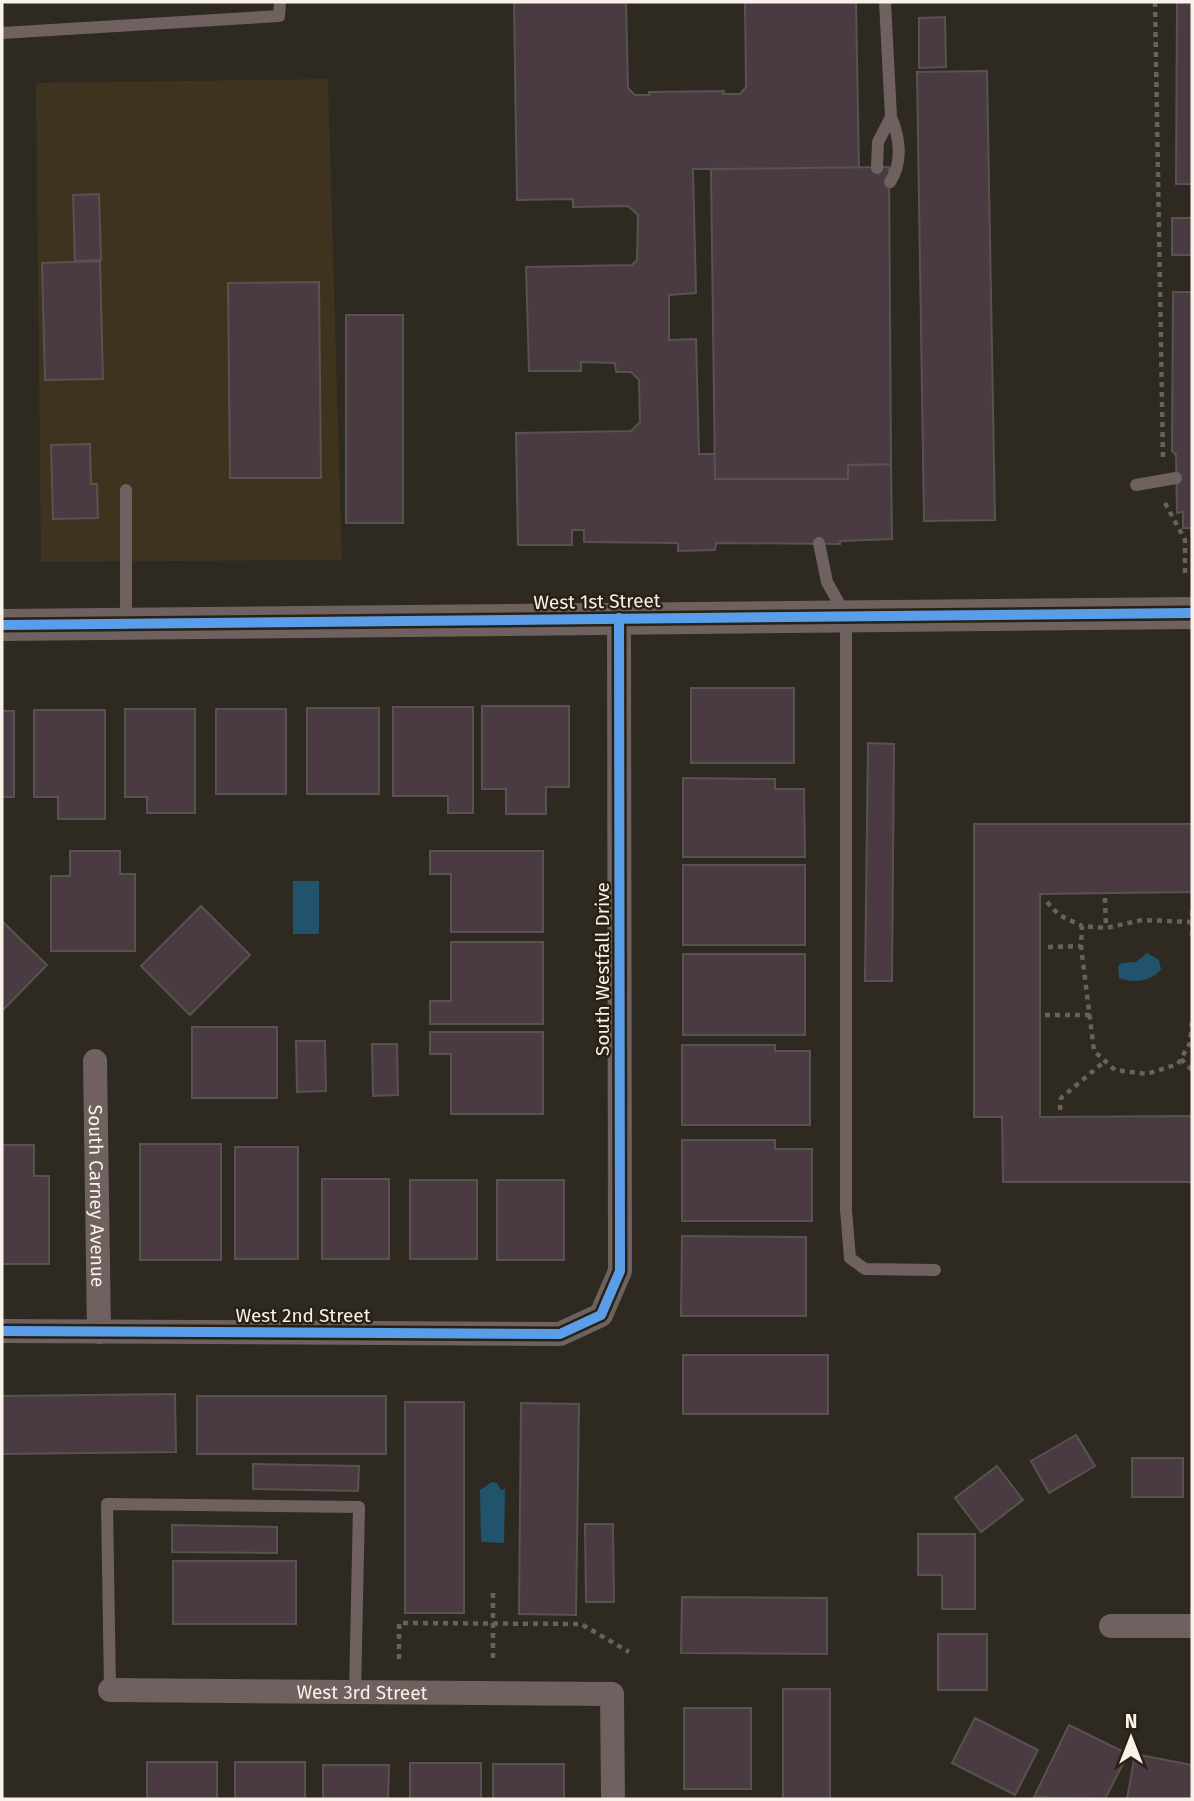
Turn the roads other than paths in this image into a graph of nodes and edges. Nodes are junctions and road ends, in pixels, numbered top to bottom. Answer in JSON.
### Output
{"nodes":[{"id":1,"x":280,"y":2,"type":"edge"},
{"id":2,"x":885,"y":2,"type":"edge"},
{"id":3,"x":2,"y":33,"type":"edge"},
{"id":4,"x":891,"y":117,"type":"junction"},
{"id":5,"x":877,"y":168,"type":"dead end"},
{"id":6,"x":890,"y":182,"type":"dead end"},
{"id":7,"x":1170,"y":478,"type":"road end"},
{"id":8,"x":1136,"y":485,"type":"dead end"},
{"id":9,"x":125,"y":491,"type":"dead end"},
{"id":10,"x":819,"y":543,"type":"dead end"},
{"id":11,"x":1192,"y":613,"type":"edge"},
{"id":12,"x":846,"y":616,"type":"junction"},
{"id":13,"x":619,"y":618,"type":"junction"},
{"id":14,"x":126,"y":622,"type":"junction"},
{"id":15,"x":2,"y":625,"type":"edge"},
{"id":16,"x":95,"y":1061,"type":"dead end"},
{"id":17,"x":935,"y":1270,"type":"dead end"},
{"id":18,"x":601,"y":1315,"type":"joint"},
{"id":19,"x":2,"y":1331,"type":"edge"},
{"id":20,"x":99,"y":1332,"type":"junction"},
{"id":21,"x":1111,"y":1626,"type":"dead end"},
{"id":22,"x":1192,"y":1626,"type":"edge"},
{"id":23,"x":110,"y":1690,"type":"joint"},
{"id":24,"x":355,"y":1692,"type":"junction"},
{"id":25,"x":613,"y":1799,"type":"edge"}],
"edges":[{"from":1,"to":3,"type":"lane"},
{"from":2,"to":4,"type":"lane"},
{"from":4,"to":5,"type":"lane"},
{"from":4,"to":6,"type":"lane"},
{"from":7,"to":8,"type":"lane"},
{"from":9,"to":14,"type":"lane"},
{"from":10,"to":12,"type":"lane"},
{"from":11,"to":12,"type":"street","name":"West 1st Street"},
{"from":12,"to":13,"type":"street","name":"West 1st Street"},
{"from":12,"to":17,"type":"lane"},
{"from":13,"to":14,"type":"street","name":"West 1st Street"},
{"from":13,"to":18,"type":"street","name":"South Westfall Drive"},
{"from":14,"to":15,"type":"street","name":"West 1st Street"},
{"from":16,"to":20,"type":"street","name":"South Carney Avenue"},
{"from":18,"to":20,"type":"street","name":"West 2nd Street"},
{"from":19,"to":20,"type":"street","name":"West 2nd Street"},
{"from":21,"to":22,"type":"street"},
{"from":23,"to":24,"type":"street","name":"West 3rd Street"},
{"from":23,"to":24,"type":"lane"},
{"from":24,"to":25,"type":"street","name":"West 3rd Street"}]}
